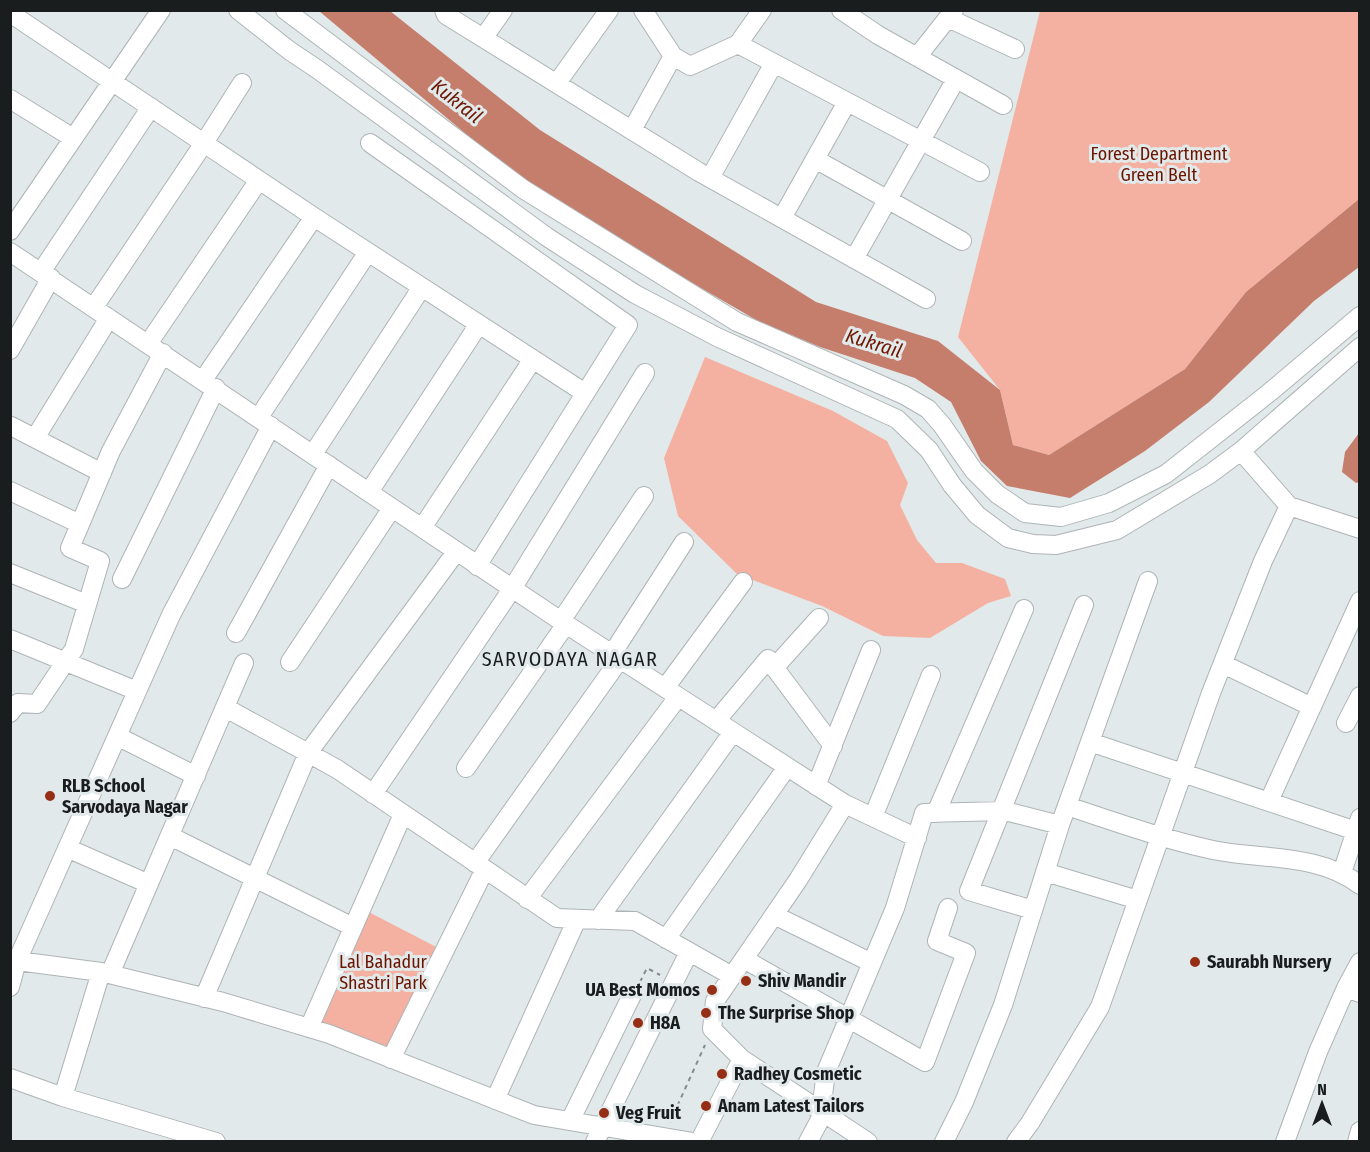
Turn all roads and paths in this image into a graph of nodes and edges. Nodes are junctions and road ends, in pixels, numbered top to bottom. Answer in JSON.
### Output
{"nodes":[{"id":1,"x":161,"y":10,"type":"edge"},
{"id":2,"x":238,"y":10,"type":"edge"},
{"id":3,"x":285,"y":10,"type":"edge"},
{"id":4,"x":444,"y":10,"type":"edge"},
{"id":5,"x":503,"y":10,"type":"edge"},
{"id":6,"x":609,"y":10,"type":"edge"},
{"id":7,"x":643,"y":10,"type":"edge"},
{"id":8,"x":762,"y":10,"type":"edge"},
{"id":9,"x":841,"y":10,"type":"edge"},
{"id":10,"x":10,"y":13,"type":"edge"},
{"id":11,"x":951,"y":14,"type":"edge"},
{"id":12,"x":484,"y":37,"type":"junction"},
{"id":13,"x":738,"y":44,"type":"junction"},
{"id":14,"x":1015,"y":49,"type":"dead end"},
{"id":15,"x":673,"y":56,"type":"junction"},
{"id":16,"x":917,"y":57,"type":"junction"},
{"id":17,"x":774,"y":63,"type":"junction"},
{"id":18,"x":956,"y":79,"type":"junction"},
{"id":19,"x":111,"y":80,"type":"junction"},
{"id":20,"x":242,"y":83,"type":"dead end"},
{"id":21,"x":557,"y":83,"type":"junction"},
{"id":22,"x":10,"y":99,"type":"edge"},
{"id":23,"x":847,"y":102,"type":"junction"},
{"id":24,"x":1003,"y":105,"type":"dead end"},
{"id":25,"x":151,"y":107,"type":"junction"},
{"id":26,"x":632,"y":130,"type":"junction"},
{"id":27,"x":73,"y":138,"type":"junction"},
{"id":28,"x":921,"y":141,"type":"junction"},
{"id":29,"x":204,"y":143,"type":"junction"},
{"id":30,"x":370,"y":143,"type":"dead end"},
{"id":31,"x":815,"y":159,"type":"junction"},
{"id":32,"x":980,"y":172,"type":"dead end"},
{"id":33,"x":710,"y":178,"type":"junction"},
{"id":34,"x":259,"y":180,"type":"junction"},
{"id":35,"x":888,"y":199,"type":"junction"},
{"id":36,"x":314,"y":217,"type":"junction"},
{"id":37,"x":782,"y":218,"type":"junction"},
{"id":38,"x":10,"y":231,"type":"edge"},
{"id":39,"x":962,"y":241,"type":"dead end"},
{"id":40,"x":10,"y":252,"type":"edge"},
{"id":41,"x":368,"y":252,"type":"junction"},
{"id":42,"x":854,"y":259,"type":"junction"},
{"id":43,"x":46,"y":275,"type":"junction"},
{"id":44,"x":422,"y":287,"type":"junction"},
{"id":45,"x":926,"y":300,"type":"dead end"},
{"id":46,"x":94,"y":307,"type":"junction"},
{"id":47,"x":1359,"y":316,"type":"edge"},
{"id":48,"x":109,"y":318,"type":"junction"},
{"id":49,"x":479,"y":324,"type":"junction"},
{"id":50,"x":1359,"y":346,"type":"edge"},
{"id":51,"x":156,"y":348,"type":"junction"},
{"id":52,"x":10,"y":350,"type":"edge"},
{"id":53,"x":532,"y":359,"type":"junction"},
{"id":54,"x":645,"y":373,"type":"dead end"},
{"id":55,"x":210,"y":384,"type":"junction"},
{"id":56,"x":585,"y":393,"type":"junction"},
{"id":57,"x":265,"y":422,"type":"junction"},
{"id":58,"x":11,"y":426,"type":"edge"},
{"id":59,"x":35,"y":438,"type":"junction"},
{"id":60,"x":1241,"y":451,"type":"junction"},
{"id":61,"x":313,"y":454,"type":"junction"},
{"id":62,"x":329,"y":465,"type":"junction"},
{"id":63,"x":102,"y":473,"type":"junction"},
{"id":64,"x":10,"y":491,"type":"edge"},
{"id":65,"x":369,"y":492,"type":"junction"},
{"id":66,"x":644,"y":496,"type":"dead end"},
{"id":67,"x":1289,"y":506,"type":"junction"},
{"id":68,"x":392,"y":508,"type":"junction"},
{"id":69,"x":80,"y":524,"type":"junction"},
{"id":70,"x":422,"y":528,"type":"junction"},
{"id":71,"x":1359,"y":530,"type":"edge"},
{"id":72,"x":684,"y":542,"type":"dead end"},
{"id":73,"x":456,"y":552,"type":"junction"},
{"id":74,"x":477,"y":566,"type":"junction"},
{"id":75,"x":10,"y":573,"type":"edge"},
{"id":76,"x":122,"y":579,"type":"dead end"},
{"id":77,"x":1148,"y":581,"type":"dead end"},
{"id":78,"x":743,"y":582,"type":"dead end"},
{"id":79,"x":512,"y":589,"type":"junction"},
{"id":80,"x":1359,"y":601,"type":"edge"},
{"id":81,"x":87,"y":604,"type":"junction"},
{"id":82,"x":1084,"y":605,"type":"dead end"},
{"id":83,"x":1024,"y":609,"type":"dead end"},
{"id":84,"x":819,"y":618,"type":"dead end"},
{"id":85,"x":564,"y":623,"type":"junction"},
{"id":86,"x":236,"y":633,"type":"dead end"},
{"id":87,"x":10,"y":639,"type":"edge"},
{"id":88,"x":871,"y":650,"type":"dead end"},
{"id":89,"x":616,"y":656,"type":"junction"},
{"id":90,"x":66,"y":662,"type":"junction"},
{"id":91,"x":290,"y":662,"type":"dead end"},
{"id":92,"x":244,"y":663,"type":"dead end"},
{"id":93,"x":1223,"y":664,"type":"junction"},
{"id":94,"x":774,"y":668,"type":"junction"},
{"id":95,"x":932,"y":675,"type":"dead end"},
{"id":96,"x":137,"y":691,"type":"junction"},
{"id":97,"x":672,"y":692,"type":"junction"},
{"id":98,"x":1359,"y":696,"type":"edge"},
{"id":99,"x":1312,"y":707,"type":"junction"},
{"id":100,"x":226,"y":708,"type":"junction"},
{"id":101,"x":10,"y":713,"type":"edge"},
{"id":102,"x":716,"y":721,"type":"junction"},
{"id":103,"x":1346,"y":723,"type":"dead end"},
{"id":104,"x":733,"y":732,"type":"junction"},
{"id":105,"x":117,"y":736,"type":"junction"},
{"id":106,"x":1090,"y":742,"type":"junction"},
{"id":107,"x":832,"y":746,"type":"junction"},
{"id":108,"x":308,"y":753,"type":"junction"},
{"id":109,"x":788,"y":767,"type":"junction"},
{"id":110,"x":466,"y":768,"type":"dead end"},
{"id":111,"x":1183,"y":772,"type":"junction"},
{"id":112,"x":196,"y":776,"type":"junction"},
{"id":113,"x":816,"y":786,"type":"junction"},
{"id":114,"x":373,"y":794,"type":"junction"},
{"id":115,"x":1269,"y":801,"type":"junction"},
{"id":116,"x":845,"y":804,"type":"junction"},
{"id":117,"x":1066,"y":806,"type":"junction"},
{"id":118,"x":999,"y":811,"type":"junction"},
{"id":119,"x":403,"y":813,"type":"junction"},
{"id":120,"x":936,"y":813,"type":"junction"},
{"id":121,"x":873,"y":817,"type":"junction"},
{"id":122,"x":1060,"y":825,"type":"junction"},
{"id":123,"x":1358,"y":825,"type":"edge"},
{"id":124,"x":170,"y":836,"type":"junction"},
{"id":125,"x":1160,"y":837,"type":"junction"},
{"id":126,"x":917,"y":838,"type":"junction"},
{"id":127,"x":68,"y":848,"type":"junction"},
{"id":128,"x":480,"y":866,"type":"junction"},
{"id":129,"x":1045,"y":872,"type":"junction"},
{"id":130,"x":1342,"y":873,"type":"junction"},
{"id":131,"x":255,"y":878,"type":"junction"},
{"id":132,"x":149,"y":884,"type":"junction"},
{"id":133,"x":1359,"y":885,"type":"edge"},
{"id":134,"x":527,"y":898,"type":"junction"},
{"id":135,"x":1138,"y":900,"type":"junction"},
{"id":136,"x":948,"y":908,"type":"dead end"},
{"id":137,"x":1033,"y":910,"type":"junction"},
{"id":138,"x":774,"y":915,"type":"junction"},
{"id":139,"x":577,"y":919,"type":"junction"},
{"id":140,"x":598,"y":920,"type":"junction"},
{"id":141,"x":353,"y":927,"type":"junction"},
{"id":142,"x":666,"y":939,"type":"junction"},
{"id":143,"x":689,"y":952,"type":"junction"},
{"id":144,"x":744,"y":959,"type":"junction"},
{"id":145,"x":14,"y":961,"type":"edge"},
{"id":146,"x":1359,"y":962,"type":"edge"},
{"id":147,"x":872,"y":963,"type":"junction"},
{"id":148,"x":105,"y":973,"type":"junction"},
{"id":149,"x":732,"y":976,"type":"junction"},
{"id":150,"x":675,"y":982,"type":"junction"},
{"id":151,"x":10,"y":987,"type":"edge"},
{"id":152,"x":1353,"y":991,"type":"edge"},
{"id":153,"x":632,"y":995,"type":"joint"},
{"id":154,"x":204,"y":998,"type":"junction"},
{"id":155,"x":849,"y":1019,"type":"junction"},
{"id":156,"x":309,"y":1028,"type":"junction"},
{"id":157,"x":712,"y":1029,"type":"junction"},
{"id":158,"x":391,"y":1059,"type":"junction"},
{"id":159,"x":742,"y":1059,"type":"junction"},
{"id":160,"x":12,"y":1082,"type":"edge"},
{"id":161,"x":63,"y":1097,"type":"junction"},
{"id":162,"x":495,"y":1100,"type":"junction"},
{"id":163,"x":822,"y":1111,"type":"junction"},
{"id":164,"x":570,"y":1121,"type":"junction"},
{"id":165,"x":1359,"y":1131,"type":"edge"},
{"id":166,"x":600,"y":1134,"type":"edge"},
{"id":167,"x":663,"y":1138,"type":"junction"},
{"id":168,"x":216,"y":1142,"type":"edge"},
{"id":169,"x":693,"y":1142,"type":"edge"},
{"id":170,"x":699,"y":1142,"type":"edge"},
{"id":171,"x":808,"y":1142,"type":"edge"},
{"id":172,"x":868,"y":1142,"type":"edge"},
{"id":173,"x":944,"y":1142,"type":"edge"},
{"id":174,"x":1016,"y":1142,"type":"edge"},
{"id":175,"x":1285,"y":1142,"type":"edge"},
{"id":176,"x":1357,"y":1142,"type":"edge"}],
"edges":[{"from":1,"to":19,"type":"street"},
{"from":2,"to":60,"type":"street"},
{"from":3,"to":47,"type":"street"},
{"from":4,"to":12,"type":"street"},
{"from":5,"to":12,"type":"street"},
{"from":6,"to":21,"type":"street"},
{"from":7,"to":15,"type":"street"},
{"from":8,"to":13,"type":"street"},
{"from":9,"to":16,"type":"street"},
{"from":10,"to":19,"type":"street"},
{"from":11,"to":14,"type":"street"},
{"from":11,"to":16,"type":"street"},
{"from":12,"to":21,"type":"street"},
{"from":13,"to":15,"type":"street"},
{"from":13,"to":17,"type":"street"},
{"from":15,"to":26,"type":"street"},
{"from":16,"to":18,"type":"street"},
{"from":17,"to":23,"type":"street"},
{"from":17,"to":33,"type":"street"},
{"from":18,"to":24,"type":"street"},
{"from":18,"to":28,"type":"street"},
{"from":19,"to":25,"type":"street"},
{"from":19,"to":27,"type":"street"},
{"from":20,"to":29,"type":"street"},
{"from":21,"to":26,"type":"street"},
{"from":22,"to":27,"type":"street"},
{"from":23,"to":28,"type":"street"},
{"from":23,"to":31,"type":"street"},
{"from":25,"to":29,"type":"street"},
{"from":25,"to":43,"type":"street"},
{"from":26,"to":33,"type":"street"},
{"from":27,"to":38,"type":"street"},
{"from":28,"to":32,"type":"street"},
{"from":28,"to":35,"type":"street"},
{"from":29,"to":34,"type":"street"},
{"from":29,"to":46,"type":"street"},
{"from":30,"to":56,"type":"street"},
{"from":31,"to":35,"type":"street"},
{"from":31,"to":37,"type":"street"},
{"from":33,"to":37,"type":"street"},
{"from":34,"to":36,"type":"street"},
{"from":34,"to":51,"type":"street"},
{"from":35,"to":39,"type":"street"},
{"from":35,"to":42,"type":"street"},
{"from":36,"to":41,"type":"street"},
{"from":36,"to":55,"type":"street"},
{"from":37,"to":42,"type":"street"},
{"from":40,"to":43,"type":"street"},
{"from":41,"to":44,"type":"street"},
{"from":41,"to":57,"type":"street"},
{"from":42,"to":45,"type":"street"},
{"from":43,"to":46,"type":"street"},
{"from":43,"to":52,"type":"street"},
{"from":44,"to":49,"type":"street"},
{"from":44,"to":61,"type":"street"},
{"from":46,"to":48,"type":"street"},
{"from":48,"to":51,"type":"street"},
{"from":48,"to":59,"type":"street"},
{"from":49,"to":53,"type":"street"},
{"from":49,"to":65,"type":"street"},
{"from":50,"to":60,"type":"street"},
{"from":51,"to":55,"type":"street"},
{"from":51,"to":63,"type":"street"},
{"from":53,"to":56,"type":"street"},
{"from":53,"to":70,"type":"street"},
{"from":54,"to":79,"type":"street"},
{"from":55,"to":57,"type":"street"},
{"from":55,"to":76,"type":"street"},
{"from":56,"to":74,"type":"street"},
{"from":57,"to":61,"type":"street"},
{"from":57,"to":96,"type":"street"},
{"from":58,"to":59,"type":"street"},
{"from":59,"to":63,"type":"street"},
{"from":60,"to":67,"type":"street"},
{"from":61,"to":62,"type":"street"},
{"from":62,"to":65,"type":"street"},
{"from":62,"to":86,"type":"street"},
{"from":63,"to":69,"type":"street"},
{"from":64,"to":69,"type":"street"},
{"from":65,"to":68,"type":"street"},
{"from":66,"to":85,"type":"street"},
{"from":67,"to":71,"type":"street"},
{"from":67,"to":93,"type":"street"},
{"from":68,"to":70,"type":"street"},
{"from":68,"to":91,"type":"street"},
{"from":69,"to":81,"type":"street"},
{"from":70,"to":73,"type":"street"},
{"from":72,"to":89,"type":"street"},
{"from":73,"to":74,"type":"street"},
{"from":73,"to":108,"type":"street"},
{"from":74,"to":79,"type":"street"},
{"from":75,"to":81,"type":"street"},
{"from":77,"to":106,"type":"street"},
{"from":78,"to":97,"type":"street"},
{"from":79,"to":85,"type":"street"},
{"from":79,"to":114,"type":"street"},
{"from":80,"to":99,"type":"street"},
{"from":81,"to":90,"type":"street"},
{"from":82,"to":118,"type":"street"},
{"from":83,"to":120,"type":"street"},
{"from":84,"to":94,"type":"street"},
{"from":85,"to":89,"type":"street"},
{"from":85,"to":110,"type":"street"},
{"from":87,"to":90,"type":"street"},
{"from":88,"to":107,"type":"street"},
{"from":89,"to":97,"type":"street"},
{"from":89,"to":128,"type":"street"},
{"from":90,"to":96,"type":"street"},
{"from":90,"to":101,"type":"street"},
{"from":92,"to":100,"type":"street"},
{"from":93,"to":99,"type":"street"},
{"from":93,"to":111,"type":"street"},
{"from":94,"to":102,"type":"street"},
{"from":94,"to":107,"type":"street"},
{"from":95,"to":121,"type":"street"},
{"from":96,"to":105,"type":"street"},
{"from":97,"to":102,"type":"street"},
{"from":97,"to":134,"type":"street"},
{"from":98,"to":103,"type":"street"},
{"from":99,"to":115,"type":"street"},
{"from":100,"to":108,"type":"street"},
{"from":100,"to":112,"type":"street"},
{"from":102,"to":104,"type":"street"},
{"from":104,"to":109,"type":"street"},
{"from":104,"to":140,"type":"street"},
{"from":105,"to":112,"type":"street"},
{"from":105,"to":127,"type":"street"},
{"from":106,"to":111,"type":"street"},
{"from":106,"to":117,"type":"street"},
{"from":107,"to":113,"type":"street"},
{"from":108,"to":114,"type":"street"},
{"from":108,"to":131,"type":"street"},
{"from":109,"to":113,"type":"street"},
{"from":109,"to":142,"type":"street"},
{"from":111,"to":115,"type":"street"},
{"from":111,"to":125,"type":"street"},
{"from":112,"to":124,"type":"street"},
{"from":113,"to":116,"type":"street"},
{"from":114,"to":119,"type":"street"},
{"from":115,"to":123,"type":"street"},
{"from":116,"to":121,"type":"street"},
{"from":116,"to":138,"type":"street"},
{"from":117,"to":122,"type":"street"},
{"from":117,"to":125,"type":"street"},
{"from":118,"to":120,"type":"street"},
{"from":118,"to":122,"type":"street"},
{"from":118,"to":137,"type":"street"},
{"from":119,"to":128,"type":"street"},
{"from":119,"to":141,"type":"street"},
{"from":120,"to":126,"type":"street"},
{"from":121,"to":126,"type":"street"},
{"from":122,"to":129,"type":"street"},
{"from":123,"to":130,"type":"street"},
{"from":124,"to":131,"type":"street"},
{"from":124,"to":132,"type":"street"},
{"from":125,"to":130,"type":"street"},
{"from":125,"to":135,"type":"street"},
{"from":126,"to":147,"type":"street"},
{"from":127,"to":132,"type":"street"},
{"from":127,"to":145,"type":"street"},
{"from":128,"to":134,"type":"street"},
{"from":128,"to":158,"type":"street"},
{"from":129,"to":135,"type":"street"},
{"from":129,"to":137,"type":"street"},
{"from":130,"to":133,"type":"street"},
{"from":131,"to":141,"type":"street"},
{"from":131,"to":154,"type":"street"},
{"from":132,"to":148,"type":"street"},
{"from":134,"to":139,"type":"street"},
{"from":135,"to":174,"type":"street"},
{"from":136,"to":155,"type":"street"},
{"from":137,"to":173,"type":"street"},
{"from":138,"to":144,"type":"street"},
{"from":138,"to":147,"type":"street"},
{"from":139,"to":140,"type":"street"},
{"from":139,"to":162,"type":"street"},
{"from":140,"to":142,"type":"street"},
{"from":141,"to":156,"type":"street"},
{"from":142,"to":143,"type":"street"},
{"from":143,"to":149,"type":"street"},
{"from":143,"to":150,"type":"street"},
{"from":144,"to":149,"type":"street"},
{"from":144,"to":155,"type":"street"},
{"from":145,"to":148,"type":"street"},
{"from":145,"to":151,"type":"street"},
{"from":146,"to":152,"type":"street"},
{"from":147,"to":155,"type":"street"},
{"from":148,"to":154,"type":"street"},
{"from":148,"to":161,"type":"street"},
{"from":149,"to":157,"type":"street"},
{"from":150,"to":153,"type":"path"},
{"from":150,"to":166,"type":"street"},
{"from":152,"to":175,"type":"street"},
{"from":153,"to":164,"type":"street"},
{"from":154,"to":156,"type":"street"},
{"from":155,"to":163,"type":"street"},
{"from":156,"to":158,"type":"street"},
{"from":157,"to":159,"type":"street"},
{"from":157,"to":167,"type":"path"},
{"from":158,"to":162,"type":"street"},
{"from":159,"to":163,"type":"street"},
{"from":159,"to":170,"type":"street"},
{"from":160,"to":161,"type":"street"},
{"from":161,"to":168,"type":"street"},
{"from":162,"to":164,"type":"street"},
{"from":163,"to":171,"type":"street"},
{"from":163,"to":172,"type":"street"},
{"from":164,"to":166,"type":"street"},
{"from":165,"to":176,"type":"street"},
{"from":166,"to":167,"type":"street"},
{"from":167,"to":169,"type":"street"}]}
